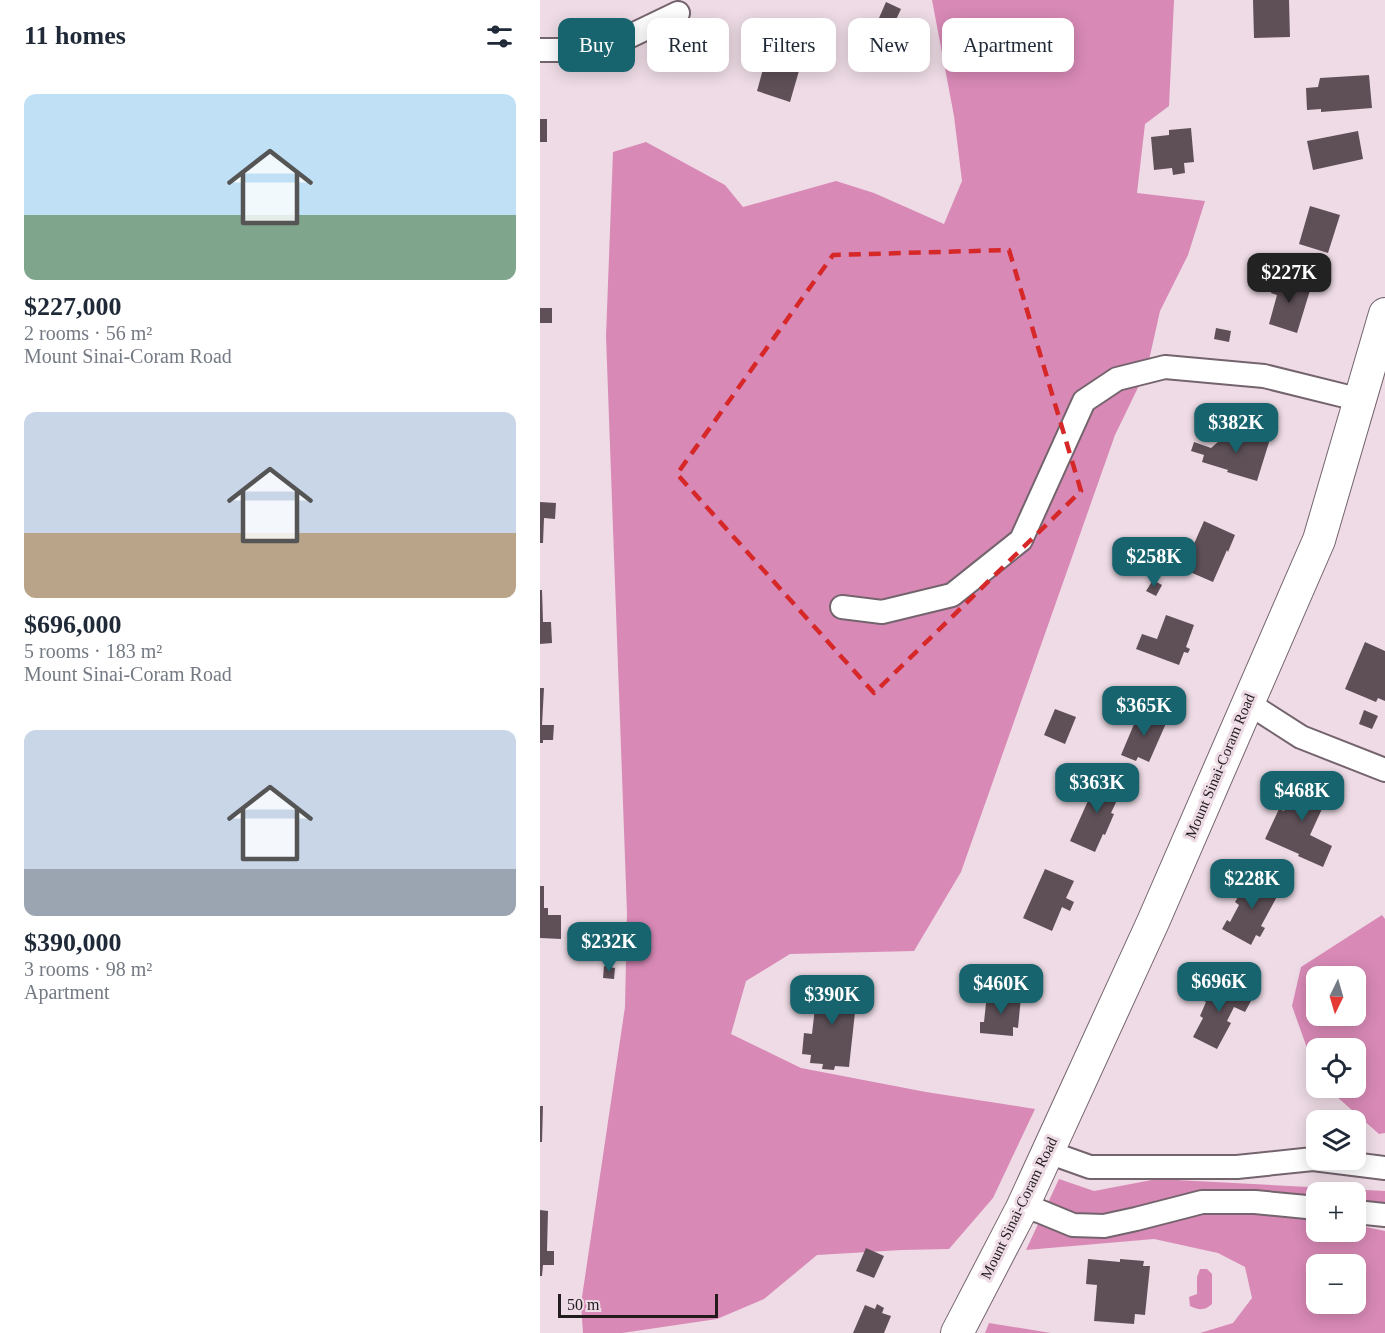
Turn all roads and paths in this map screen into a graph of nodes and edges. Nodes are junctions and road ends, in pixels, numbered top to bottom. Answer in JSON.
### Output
{"nodes":[{"id":1,"x":678,"y":13,"type":"dead end"},
{"id":2,"x":540,"y":50,"type":"edge"},
{"id":3,"x":1385,"y":314,"type":"edge"},
{"id":4,"x":1361,"y":400,"type":"junction"},
{"id":5,"x":842,"y":607,"type":"dead end"},
{"id":6,"x":1248,"y":703,"type":"junction"},
{"id":7,"x":1385,"y":770,"type":"edge"},
{"id":8,"x":1047,"y":1152,"type":"junction"},
{"id":9,"x":1385,"y":1168,"type":"edge"},
{"id":10,"x":1306,"y":1207,"type":"edge"},
{"id":11,"x":1022,"y":1208,"type":"junction"},
{"id":12,"x":1366,"y":1213,"type":"edge"},
{"id":13,"x":1385,"y":1215,"type":"edge"},
{"id":14,"x":957,"y":1333,"type":"edge"}],
"edges":[{"from":1,"to":2,"type":"street"},
{"from":3,"to":4,"type":"main road","name":"Mount Sinai-Coram Road"},
{"from":4,"to":5,"type":"street"},
{"from":4,"to":6,"type":"main road","name":"Mount Sinai-Coram Road"},
{"from":6,"to":7,"type":"street"},
{"from":6,"to":8,"type":"main road","name":"Mount Sinai-Coram Road"},
{"from":8,"to":9,"type":"street"},
{"from":8,"to":11,"type":"main road","name":"Mount Sinai-Coram Road"},
{"from":10,"to":11,"type":"street"},
{"from":11,"to":14,"type":"main road","name":"Mount Sinai-Coram Road"},
{"from":12,"to":13,"type":"street"}]}
